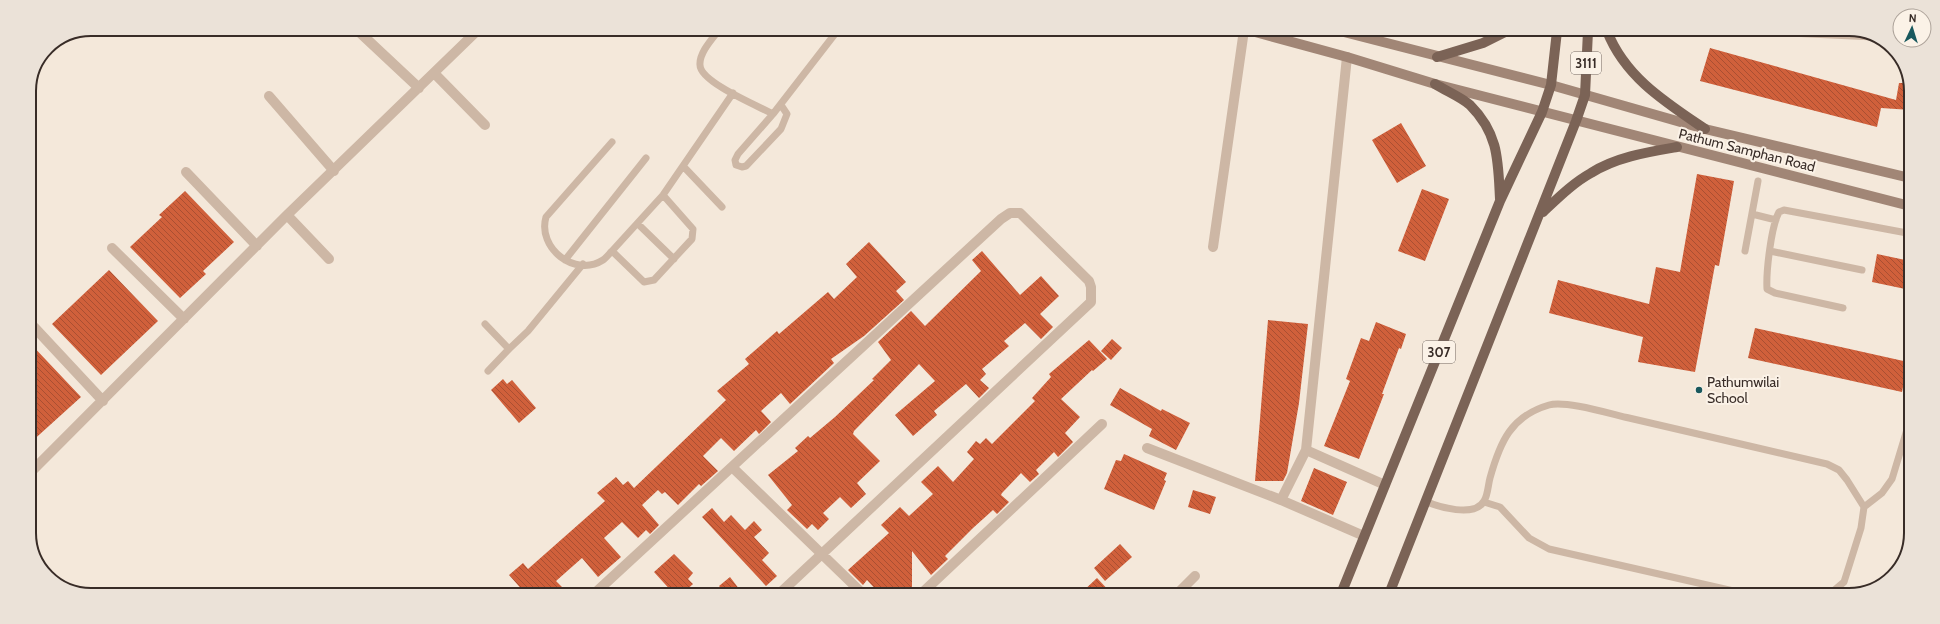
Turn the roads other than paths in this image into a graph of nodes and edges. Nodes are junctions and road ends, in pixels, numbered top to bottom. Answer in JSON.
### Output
{"nodes":[{"id":1,"x":363,"y":36,"type":"edge"},
{"id":2,"x":473,"y":36,"type":"edge"},
{"id":3,"x":715,"y":36,"type":"edge"},
{"id":4,"x":833,"y":36,"type":"edge"},
{"id":5,"x":1243,"y":36,"type":"edge"},
{"id":6,"x":1270,"y":36,"type":"edge"},
{"id":7,"x":1362,"y":36,"type":"edge"},
{"id":8,"x":1497,"y":36,"type":"edge"},
{"id":9,"x":1556,"y":36,"type":"edge"},
{"id":10,"x":1588,"y":36,"type":"edge"},
{"id":11,"x":1609,"y":36,"type":"edge"},
{"id":12,"x":1346,"y":57,"type":"junction"},
{"id":13,"x":1437,"y":57,"type":"junction"},
{"id":14,"x":434,"y":73,"type":"junction"},
{"id":15,"x":1436,"y":84,"type":"junction"},
{"id":16,"x":1551,"y":85,"type":"junction"},
{"id":17,"x":419,"y":88,"type":"junction"},
{"id":18,"x":733,"y":93,"type":"junction"},
{"id":19,"x":1585,"y":95,"type":"junction"},
{"id":20,"x":269,"y":96,"type":"dead end"},
{"id":21,"x":781,"y":105,"type":"junction"},
{"id":22,"x":1542,"y":112,"type":"junction"},
{"id":23,"x":774,"y":114,"type":"junction"},
{"id":24,"x":1576,"y":121,"type":"junction"},
{"id":25,"x":485,"y":125,"type":"dead end"},
{"id":26,"x":1705,"y":129,"type":"junction"},
{"id":27,"x":612,"y":142,"type":"dead end"},
{"id":28,"x":1677,"y":147,"type":"junction"},
{"id":29,"x":646,"y":158,"type":"dead end"},
{"id":30,"x":683,"y":166,"type":"junction"},
{"id":31,"x":334,"y":171,"type":"junction"},
{"id":32,"x":186,"y":172,"type":"dead end"},
{"id":33,"x":1904,"y":177,"type":"edge"},
{"id":34,"x":1758,"y":181,"type":"dead end"},
{"id":35,"x":663,"y":195,"type":"junction"},
{"id":36,"x":1500,"y":201,"type":"junction"},
{"id":37,"x":1904,"y":204,"type":"edge"},
{"id":38,"x":722,"y":207,"type":"dead end"},
{"id":39,"x":1541,"y":214,"type":"junction"},
{"id":40,"x":1752,"y":214,"type":"junction"},
{"id":41,"x":287,"y":215,"type":"junction"},
{"id":42,"x":1776,"y":220,"type":"junction"},
{"id":43,"x":638,"y":224,"type":"junction"},
{"id":44,"x":1904,"y":232,"type":"edge"},
{"id":45,"x":257,"y":246,"type":"junction"},
{"id":46,"x":1213,"y":247,"type":"dead end"},
{"id":47,"x":112,"y":248,"type":"dead end"},
{"id":48,"x":612,"y":251,"type":"junction"},
{"id":49,"x":1745,"y":251,"type":"dead end"},
{"id":50,"x":1770,"y":252,"type":"junction"},
{"id":51,"x":329,"y":259,"type":"dead end"},
{"id":52,"x":674,"y":259,"type":"junction"},
{"id":53,"x":565,"y":260,"type":"junction"},
{"id":54,"x":583,"y":264,"type":"junction"},
{"id":55,"x":1862,"y":270,"type":"dead end"},
{"id":56,"x":1842,"y":308,"type":"dead end"},
{"id":57,"x":184,"y":319,"type":"junction"},
{"id":58,"x":485,"y":324,"type":"dead end"},
{"id":59,"x":36,"y":328,"type":"edge"},
{"id":60,"x":509,"y":349,"type":"junction"},
{"id":61,"x":488,"y":371,"type":"dead end"},
{"id":62,"x":103,"y":401,"type":"junction"},
{"id":63,"x":1102,"y":424,"type":"dead end"},
{"id":64,"x":1904,"y":439,"type":"edge"},
{"id":65,"x":1147,"y":448,"type":"dead end"},
{"id":66,"x":1306,"y":450,"type":"junction"},
{"id":67,"x":36,"y":467,"type":"edge"},
{"id":68,"x":732,"y":467,"type":"junction"},
{"id":69,"x":1385,"y":485,"type":"junction"},
{"id":70,"x":1281,"y":500,"type":"junction"},
{"id":71,"x":1425,"y":501,"type":"junction"},
{"id":72,"x":1484,"y":502,"type":"junction"},
{"id":73,"x":1864,"y":507,"type":"junction"},
{"id":74,"x":1364,"y":536,"type":"junction"},
{"id":75,"x":821,"y":552,"type":"junction"},
{"id":76,"x":1195,"y":576,"type":"dead end"},
{"id":77,"x":601,"y":588,"type":"edge"},
{"id":78,"x":785,"y":588,"type":"edge"},
{"id":79,"x":857,"y":588,"type":"edge"},
{"id":80,"x":927,"y":588,"type":"edge"},
{"id":81,"x":1183,"y":588,"type":"edge"},
{"id":82,"x":1343,"y":588,"type":"edge"},
{"id":83,"x":1391,"y":588,"type":"edge"},
{"id":84,"x":1720,"y":588,"type":"edge"},
{"id":85,"x":1836,"y":588,"type":"edge"}],
"edges":[{"from":1,"to":17,"type":"street"},
{"from":2,"to":14,"type":"street"},
{"from":3,"to":18,"type":"lane"},
{"from":4,"to":21,"type":"lane"},
{"from":5,"to":46,"type":"street"},
{"from":6,"to":12,"type":"street","name":"Pathum Samphan Road"},
{"from":7,"to":13,"type":"street","name":"Pathum Samphan Road"},
{"from":8,"to":13,"type":"main road"},
{"from":9,"to":16,"type":"main road","number":"3111"},
{"from":10,"to":19,"type":"main road","number":"3111"},
{"from":11,"to":26,"type":"main road"},
{"from":12,"to":15,"type":"street","name":"Pathum Samphan Road"},
{"from":12,"to":66,"type":"street"},
{"from":13,"to":16,"type":"street","name":"Pathum Samphan Road"},
{"from":14,"to":17,"type":"street"},
{"from":14,"to":25,"type":"street"},
{"from":15,"to":22,"type":"street","name":"Pathum Samphan Road"},
{"from":15,"to":36,"type":"main road"},
{"from":16,"to":19,"type":"street","name":"Pathum Samphan Road"},
{"from":16,"to":22,"type":"main road"},
{"from":17,"to":31,"type":"street"},
{"from":18,"to":23,"type":"lane"},
{"from":18,"to":30,"type":"lane"},
{"from":19,"to":24,"type":"main road"},
{"from":19,"to":26,"type":"street","name":"Pathum Samphan Road"},
{"from":20,"to":31,"type":"street"},
{"from":21,"to":23,"type":"lane"},
{"from":21,"to":23,"type":"lane"},
{"from":22,"to":24,"type":"street","name":"Pathum Samphan Road"},
{"from":22,"to":36,"type":"main road","number":"307"},
{"from":24,"to":28,"type":"street","name":"Pathum Samphan Road"},
{"from":24,"to":39,"type":"main road"},
{"from":26,"to":33,"type":"street","name":"Pathum Samphan Road"},
{"from":27,"to":53,"type":"lane"},
{"from":28,"to":37,"type":"street","name":"Pathum Samphan Road"},
{"from":28,"to":39,"type":"main road"},
{"from":29,"to":53,"type":"lane"},
{"from":30,"to":35,"type":"lane"},
{"from":30,"to":38,"type":"lane"},
{"from":31,"to":41,"type":"street"},
{"from":32,"to":45,"type":"street"},
{"from":34,"to":40,"type":"lane"},
{"from":35,"to":43,"type":"lane"},
{"from":35,"to":52,"type":"lane"},
{"from":36,"to":69,"type":"main road","number":"307"},
{"from":39,"to":71,"type":"main road"},
{"from":40,"to":42,"type":"lane"},
{"from":40,"to":49,"type":"lane"},
{"from":41,"to":45,"type":"street"},
{"from":41,"to":51,"type":"street"},
{"from":42,"to":44,"type":"lane"},
{"from":42,"to":50,"type":"lane"},
{"from":43,"to":48,"type":"lane"},
{"from":43,"to":52,"type":"lane"},
{"from":45,"to":57,"type":"street"},
{"from":47,"to":57,"type":"street"},
{"from":48,"to":52,"type":"lane"},
{"from":48,"to":54,"type":"lane"},
{"from":50,"to":55,"type":"lane"},
{"from":50,"to":56,"type":"lane"},
{"from":53,"to":54,"type":"lane"},
{"from":54,"to":60,"type":"lane"},
{"from":57,"to":62,"type":"street"},
{"from":58,"to":60,"type":"lane"},
{"from":59,"to":62,"type":"street"},
{"from":60,"to":61,"type":"lane"},
{"from":62,"to":67,"type":"street"},
{"from":63,"to":80,"type":"street"},
{"from":64,"to":73,"type":"lane"},
{"from":65,"to":70,"type":"street"},
{"from":66,"to":69,"type":"street"},
{"from":66,"to":70,"type":"street"},
{"from":68,"to":75,"type":"street"},
{"from":68,"to":75,"type":"street"},
{"from":68,"to":77,"type":"street"},
{"from":69,"to":74,"type":"main road","number":"307"},
{"from":70,"to":74,"type":"street"},
{"from":71,"to":72,"type":"lane"},
{"from":71,"to":83,"type":"main road"},
{"from":72,"to":73,"type":"lane"},
{"from":72,"to":84,"type":"lane"},
{"from":73,"to":85,"type":"lane"},
{"from":74,"to":82,"type":"main road","number":"307"},
{"from":75,"to":78,"type":"street"},
{"from":75,"to":79,"type":"street"},
{"from":76,"to":81,"type":"street"}]}
